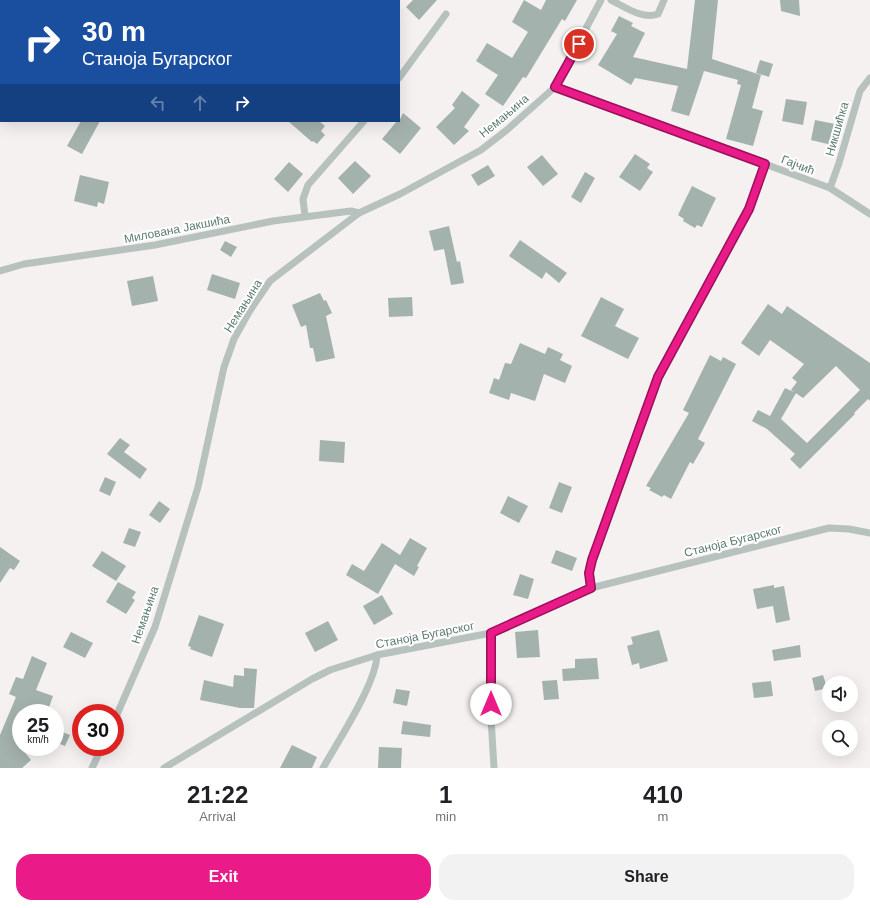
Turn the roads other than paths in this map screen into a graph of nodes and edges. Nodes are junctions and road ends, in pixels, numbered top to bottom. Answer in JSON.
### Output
{"nodes":[{"id":1,"x":601,"y":0,"type":"edge"},
{"id":2,"x":611,"y":0,"type":"edge"},
{"id":3,"x":664,"y":0,"type":"edge"},
{"id":4,"x":446,"y":14,"type":"dead end"},
{"id":5,"x":400,"y":77,"type":"edge"},
{"id":6,"x":870,"y":78,"type":"edge"},
{"id":7,"x":555,"y":87,"type":"junction"},
{"id":8,"x":363,"y":122,"type":"edge"},
{"id":9,"x":765,"y":164,"type":"junction"},
{"id":10,"x":830,"y":188,"type":"junction"},
{"id":11,"x":359,"y":213,"type":"junction"},
{"id":12,"x":870,"y":214,"type":"edge"},
{"id":13,"x":305,"y":216,"type":"junction"},
{"id":14,"x":0,"y":271,"type":"edge"},
{"id":15,"x":870,"y":533,"type":"edge"},
{"id":16,"x":591,"y":588,"type":"junction"},
{"id":17,"x":491,"y":633,"type":"junction"},
{"id":18,"x":377,"y":655,"type":"junction"},
{"id":19,"x":121,"y":704,"type":"edge"},
{"id":20,"x":98,"y":756,"type":"edge"},
{"id":21,"x":92,"y":768,"type":"edge"},
{"id":22,"x":164,"y":768,"type":"edge"},
{"id":23,"x":323,"y":768,"type":"edge"},
{"id":24,"x":494,"y":768,"type":"edge"}],
"edges":[{"from":1,"to":7,"type":"street","name":"Немањина"},
{"from":2,"to":3,"type":"street"},
{"from":4,"to":5,"type":"street"},
{"from":6,"to":10,"type":"street","name":"Никшићка"},
{"from":7,"to":9,"type":"street","name":"Гајчић"},
{"from":7,"to":11,"type":"street","name":"Немањина"},
{"from":8,"to":13,"type":"street"},
{"from":9,"to":10,"type":"street","name":"Гајчић"},
{"from":9,"to":16,"type":"street"},
{"from":10,"to":12,"type":"street","name":"Гајчић"},
{"from":11,"to":13,"type":"street","name":"Милована Јакшића"},
{"from":11,"to":19,"type":"street","name":"Немањина"},
{"from":13,"to":14,"type":"street","name":"Милована Јакшића"},
{"from":15,"to":16,"type":"street","name":"Станоја Бугарског"},
{"from":16,"to":17,"type":"street","name":"Станоја Бугарског"},
{"from":17,"to":18,"type":"street","name":"Станоја Бугарског"},
{"from":17,"to":24,"type":"street"},
{"from":18,"to":22,"type":"street","name":"Станоја Бугарског"},
{"from":18,"to":23,"type":"street"},
{"from":20,"to":21,"type":"street"}]}
